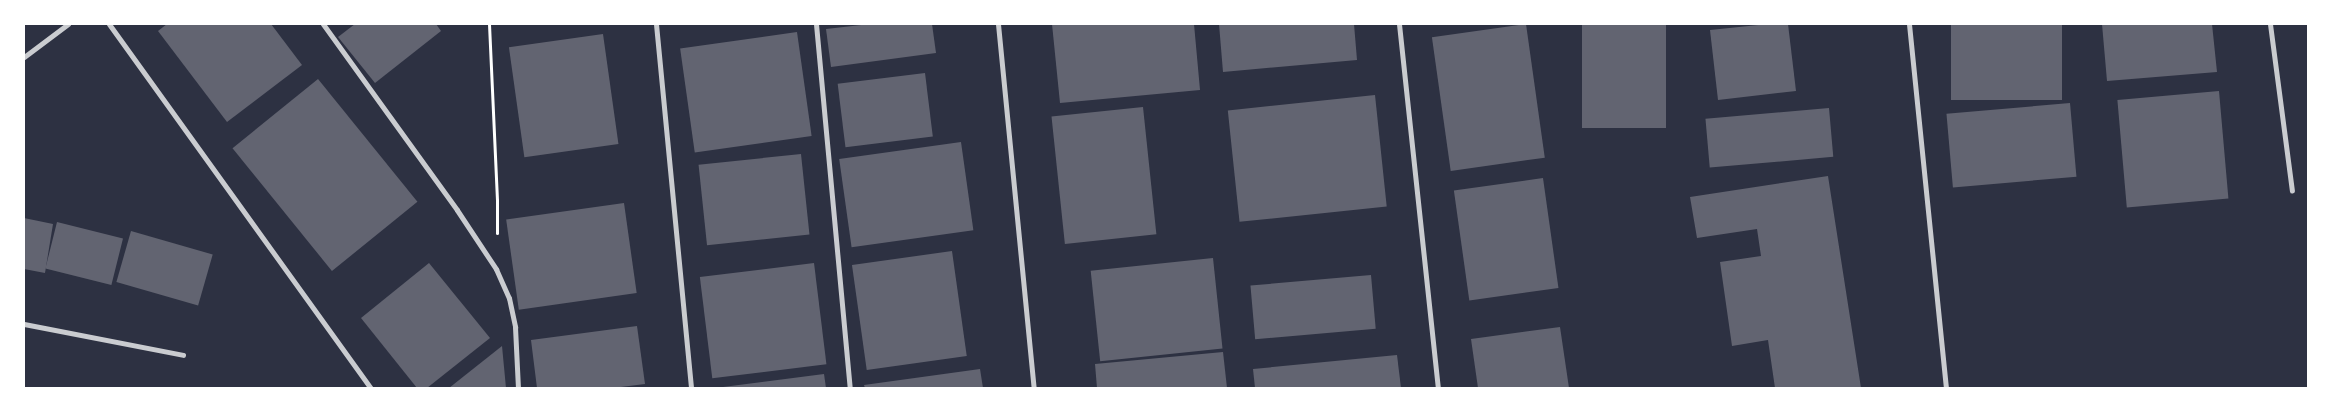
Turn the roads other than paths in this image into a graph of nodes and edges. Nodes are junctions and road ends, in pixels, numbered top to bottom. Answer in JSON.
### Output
{"nodes":[{"id":1,"x":68,"y":24,"type":"edge"},
{"id":2,"x":109,"y":24,"type":"edge"},
{"id":3,"x":324,"y":24,"type":"edge"},
{"id":4,"x":656,"y":24,"type":"edge"},
{"id":5,"x":816,"y":24,"type":"edge"},
{"id":6,"x":998,"y":24,"type":"edge"},
{"id":7,"x":1399,"y":24,"type":"edge"},
{"id":8,"x":1909,"y":24,"type":"edge"},
{"id":9,"x":2270,"y":24,"type":"edge"},
{"id":10,"x":24,"y":57,"type":"edge"},
{"id":11,"x":2292,"y":191,"type":"dead end"},
{"id":12,"x":24,"y":324,"type":"edge"},
{"id":13,"x":183,"y":355,"type":"dead end"},
{"id":14,"x":371,"y":388,"type":"edge"},
{"id":15,"x":518,"y":388,"type":"edge"},
{"id":16,"x":691,"y":388,"type":"edge"},
{"id":17,"x":850,"y":388,"type":"edge"},
{"id":18,"x":1034,"y":388,"type":"edge"},
{"id":19,"x":1438,"y":388,"type":"edge"},
{"id":20,"x":1946,"y":388,"type":"edge"}],
"edges":[{"from":1,"to":10,"type":"street"},
{"from":2,"to":14,"type":"street"},
{"from":3,"to":15,"type":"street"},
{"from":4,"to":16,"type":"street"},
{"from":5,"to":17,"type":"street"},
{"from":6,"to":18,"type":"street"},
{"from":7,"to":19,"type":"street"},
{"from":8,"to":20,"type":"street"},
{"from":9,"to":11,"type":"street"},
{"from":12,"to":13,"type":"street"}]}
